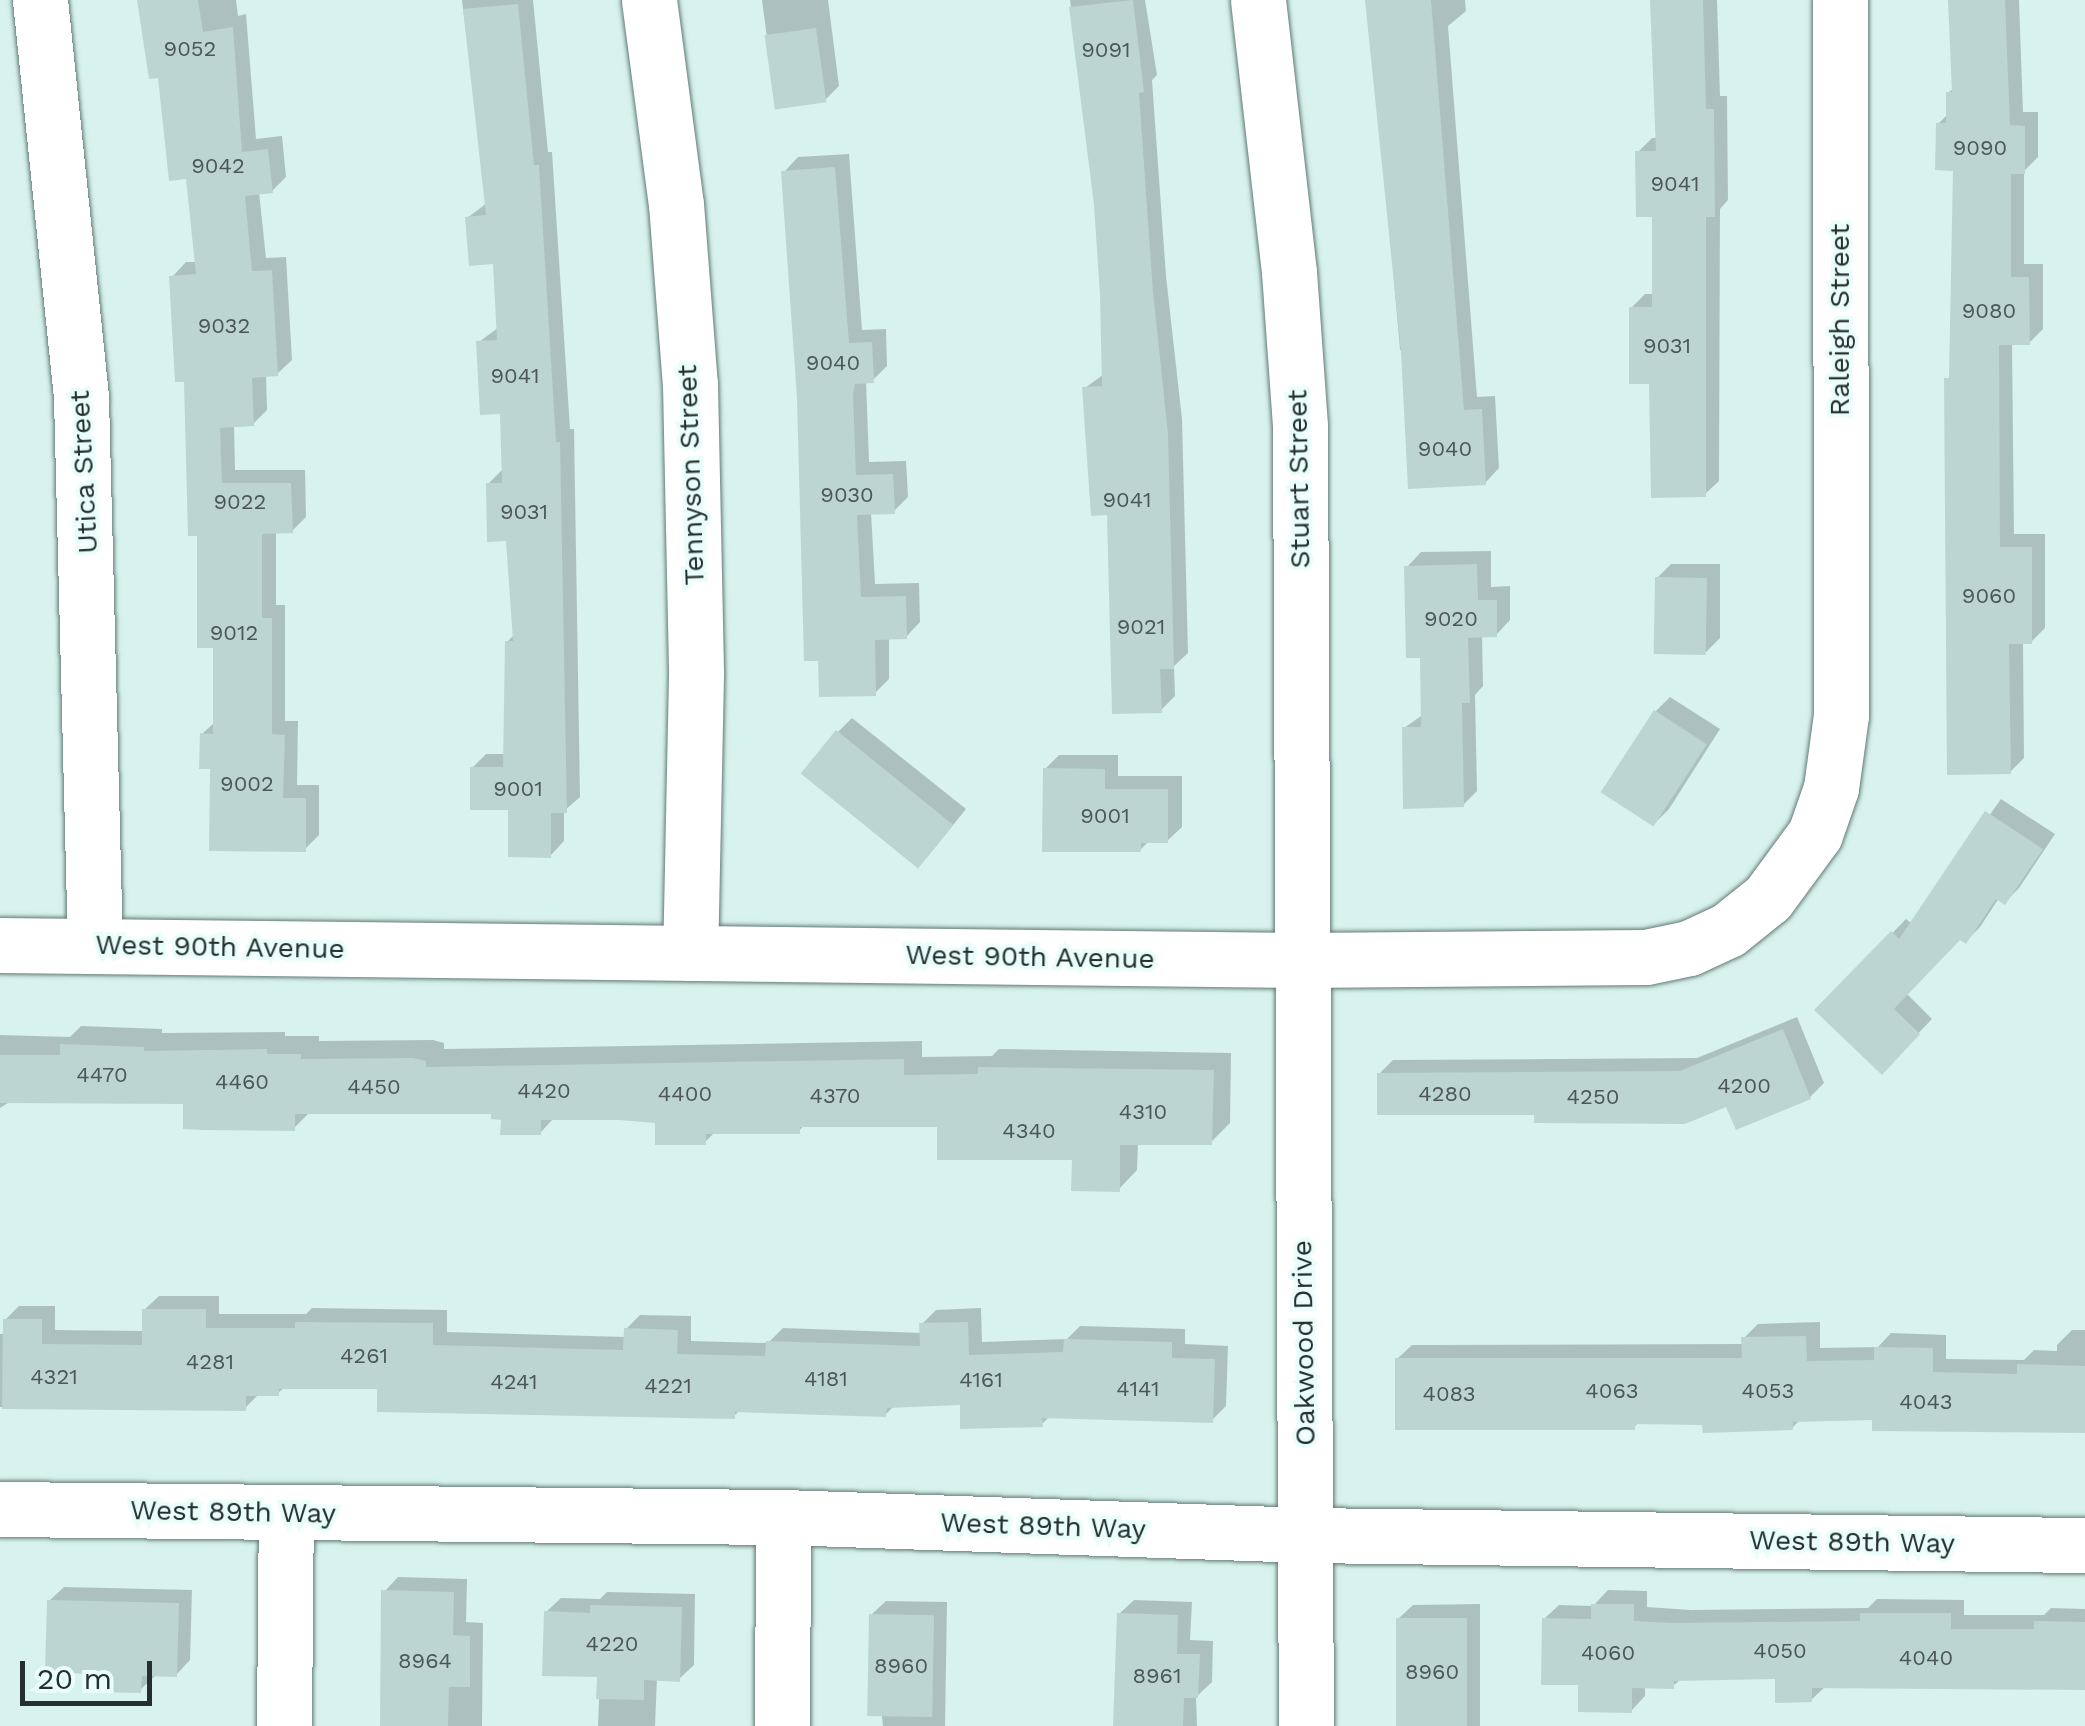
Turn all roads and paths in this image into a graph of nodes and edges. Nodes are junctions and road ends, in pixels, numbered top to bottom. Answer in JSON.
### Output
{"nodes":[{"id":1,"x":40,"y":0,"type":"edge"},
{"id":2,"x":649,"y":0,"type":"edge"},
{"id":3,"x":1258,"y":0,"type":"edge"},
{"id":4,"x":1840,"y":0,"type":"edge"},
{"id":5,"x":1840,"y":641,"type":"joint"},
{"id":6,"x":0,"y":945,"type":"edge"},
{"id":7,"x":95,"y":946,"type":"junction"},
{"id":8,"x":690,"y":953,"type":"junction"},
{"id":9,"x":1300,"y":960,"type":"junction"},
{"id":10,"x":0,"y":1509,"type":"edge"},
{"id":11,"x":286,"y":1514,"type":"junction"},
{"id":12,"x":783,"y":1517,"type":"junction"},
{"id":13,"x":1306,"y":1536,"type":"junction"},
{"id":14,"x":2085,"y":1544,"type":"edge"},
{"id":15,"x":284,"y":1726,"type":"edge"},
{"id":16,"x":782,"y":1726,"type":"edge"},
{"id":17,"x":1306,"y":1726,"type":"edge"}],
"edges":[{"from":1,"to":7,"type":"street","name":"Utica Street"},
{"from":2,"to":8,"type":"street","name":"Tennyson Street"},
{"from":3,"to":9,"type":"street","name":"Stuart Street"},
{"from":4,"to":5,"type":"street","name":"Raleigh Street"},
{"from":5,"to":9,"type":"street","name":"West 90th Avenue"},
{"from":6,"to":7,"type":"street","name":"West 90th Avenue"},
{"from":7,"to":8,"type":"street","name":"West 90th Avenue"},
{"from":8,"to":9,"type":"street","name":"West 90th Avenue"},
{"from":9,"to":13,"type":"street","name":"Oakwood Drive"},
{"from":10,"to":11,"type":"street","name":"West 89th Way"},
{"from":11,"to":12,"type":"street","name":"West 89th Way"},
{"from":11,"to":15,"type":"street"},
{"from":12,"to":13,"type":"street","name":"West 89th Way"},
{"from":12,"to":16,"type":"street"},
{"from":13,"to":14,"type":"street","name":"West 89th Way"},
{"from":13,"to":17,"type":"street","name":"Oakwood Drive"}]}
